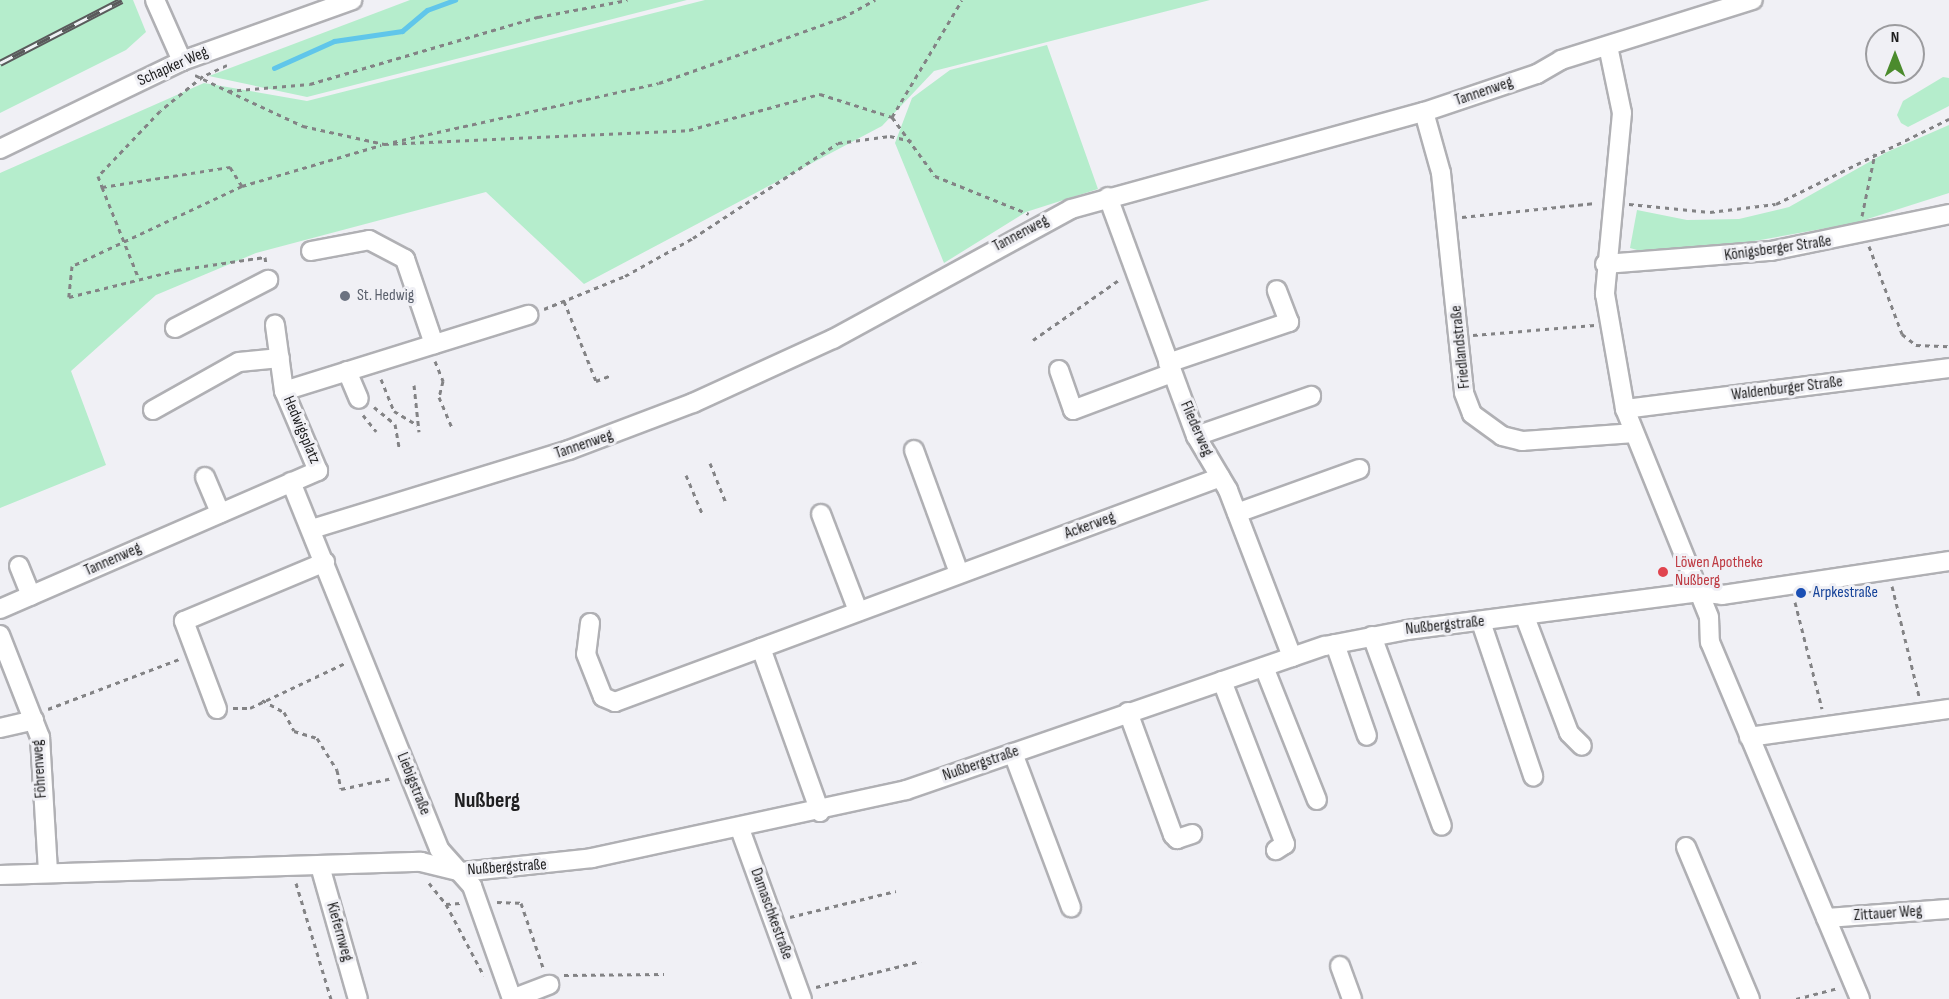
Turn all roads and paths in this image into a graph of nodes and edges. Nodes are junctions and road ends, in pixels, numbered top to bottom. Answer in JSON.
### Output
{"nodes":[{"id":1,"x":155,"y":0,"type":"edge"},
{"id":2,"x":352,"y":0,"type":"edge"},
{"id":3,"x":627,"y":0,"type":"edge"},
{"id":4,"x":875,"y":0,"type":"edge"},
{"id":5,"x":962,"y":0,"type":"edge"},
{"id":6,"x":1753,"y":0,"type":"edge"},
{"id":7,"x":1608,"y":46,"type":"junction"},
{"id":8,"x":182,"y":61,"type":"junction"},
{"id":9,"x":228,"y":91,"type":"junction"},
{"id":10,"x":1424,"y":112,"type":"junction"},
{"id":11,"x":892,"y":117,"type":"junction"},
{"id":12,"x":1949,"y":118,"type":"edge"},
{"id":13,"x":911,"y":141,"type":"junction"},
{"id":14,"x":384,"y":144,"type":"junction"},
{"id":15,"x":0,"y":150,"type":"edge"},
{"id":16,"x":1875,"y":153,"type":"junction"},
{"id":17,"x":242,"y":186,"type":"junction"},
{"id":18,"x":102,"y":187,"type":"junction"},
{"id":19,"x":1108,"y":197,"type":"junction"},
{"id":20,"x":1611,"y":202,"type":"junction"},
{"id":21,"x":1949,"y":214,"type":"edge"},
{"id":22,"x":1448,"y":218,"type":"junction"},
{"id":23,"x":1037,"y":225,"type":"junction"},
{"id":24,"x":1865,"y":236,"type":"junction"},
{"id":25,"x":123,"y":246,"type":"junction"},
{"id":26,"x":311,"y":251,"type":"dead end"},
{"id":27,"x":1605,"y":264,"type":"junction"},
{"id":28,"x":1136,"y":273,"type":"junction"},
{"id":29,"x":139,"y":279,"type":"junction"},
{"id":30,"x":268,"y":280,"type":"joint"},
{"id":31,"x":1277,"y":290,"type":"dead end"},
{"id":32,"x":564,"y":301,"type":"junction"},
{"id":33,"x":528,"y":315,"type":"joint"},
{"id":34,"x":1607,"y":324,"type":"junction"},
{"id":35,"x":275,"y":325,"type":"dead end"},
{"id":36,"x":175,"y":328,"type":"dead end"},
{"id":37,"x":1459,"y":336,"type":"junction"},
{"id":38,"x":1033,"y":340,"type":"dead end"},
{"id":39,"x":1949,"y":346,"type":"edge"},
{"id":40,"x":433,"y":350,"type":"junction"},
{"id":41,"x":280,"y":358,"type":"junction"},
{"id":42,"x":1170,"y":368,"type":"junction"},
{"id":43,"x":1949,"y":368,"type":"edge"},
{"id":44,"x":1059,"y":370,"type":"dead end"},
{"id":45,"x":347,"y":371,"type":"junction"},
{"id":46,"x":612,"y":375,"type":"dead end"},
{"id":47,"x":380,"y":376,"type":"dead end"},
{"id":48,"x":414,"y":385,"type":"dead end"},
{"id":49,"x":284,"y":391,"type":"junction"},
{"id":50,"x":1311,"y":396,"type":"dead end"},
{"id":51,"x":364,"y":402,"type":"joint"},
{"id":52,"x":1625,"y":409,"type":"junction"},
{"id":53,"x":153,"y":410,"type":"dead end"},
{"id":54,"x":417,"y":425,"type":"junction"},
{"id":55,"x":452,"y":428,"type":"dead end"},
{"id":56,"x":419,"y":432,"type":"dead end"},
{"id":57,"x":1634,"y":433,"type":"junction"},
{"id":58,"x":1196,"y":436,"type":"junction"},
{"id":59,"x":399,"y":447,"type":"dead end"},
{"id":60,"x":914,"y":450,"type":"dead end"},
{"id":61,"x":710,"y":463,"type":"dead end"},
{"id":62,"x":1360,"y":473,"type":"dead end"},
{"id":63,"x":686,"y":475,"type":"dead end"},
{"id":64,"x":205,"y":477,"type":"dead end"},
{"id":65,"x":1220,"y":477,"type":"junction"},
{"id":66,"x":291,"y":482,"type":"junction"},
{"id":67,"x":726,"y":503,"type":"dead end"},
{"id":68,"x":220,"y":513,"type":"junction"},
{"id":69,"x":702,"y":513,"type":"dead end"},
{"id":70,"x":821,"y":514,"type":"dead end"},
{"id":71,"x":1238,"y":517,"type":"junction"},
{"id":72,"x":312,"y":529,"type":"junction"},
{"id":73,"x":1949,"y":561,"type":"edge"},
{"id":74,"x":325,"y":562,"type":"junction"},
{"id":75,"x":19,"y":566,"type":"dead end"},
{"id":76,"x":1888,"y":571,"type":"junction"},
{"id":77,"x":959,"y":573,"type":"junction"},
{"id":78,"x":1791,"y":585,"type":"junction"},
{"id":79,"x":1698,"y":592,"type":"junction"},
{"id":80,"x":31,"y":596,"type":"junction"},
{"id":81,"x":0,"y":609,"type":"edge"},
{"id":82,"x":858,"y":612,"type":"junction"},
{"id":83,"x":1525,"y":617,"type":"junction"},
{"id":84,"x":590,"y":622,"type":"dead end"},
{"id":85,"x":1481,"y":622,"type":"junction"},
{"id":86,"x":0,"y":635,"type":"edge"},
{"id":87,"x":1372,"y":636,"type":"junction"},
{"id":88,"x":1335,"y":644,"type":"junction"},
{"id":89,"x":761,"y":648,"type":"junction"},
{"id":90,"x":196,"y":652,"type":"junction"},
{"id":91,"x":363,"y":655,"type":"junction"},
{"id":92,"x":1292,"y":657,"type":"junction"},
{"id":93,"x":1263,"y":667,"type":"junction"},
{"id":94,"x":1222,"y":681,"type":"junction"},
{"id":95,"x":262,"y":700,"type":"junction"},
{"id":96,"x":217,"y":709,"type":"joint"},
{"id":97,"x":1949,"y":709,"type":"edge"},
{"id":98,"x":1128,"y":712,"type":"junction"},
{"id":99,"x":1923,"y":712,"type":"junction"},
{"id":100,"x":33,"y":718,"type":"junction"},
{"id":101,"x":1827,"y":726,"type":"junction"},
{"id":102,"x":0,"y":728,"type":"edge"},
{"id":103,"x":1367,"y":736,"type":"dead end"},
{"id":104,"x":1749,"y":737,"type":"junction"},
{"id":105,"x":1582,"y":746,"type":"dead end"},
{"id":106,"x":1012,"y":753,"type":"junction"},
{"id":107,"x":410,"y":775,"type":"junction"},
{"id":108,"x":1533,"y":776,"type":"dead end"},
{"id":109,"x":1317,"y":800,"type":"dead end"},
{"id":110,"x":820,"y":812,"type":"junction"},
{"id":111,"x":1442,"y":826,"type":"dead end"},
{"id":112,"x":740,"y":829,"type":"junction"},
{"id":113,"x":1192,"y":834,"type":"dead end"},
{"id":114,"x":1686,"y":847,"type":"dead end"},
{"id":115,"x":1276,"y":850,"type":"dead end"},
{"id":116,"x":320,"y":866,"type":"junction"},
{"id":117,"x":291,"y":867,"type":"junction"},
{"id":118,"x":462,"y":872,"type":"junction"},
{"id":119,"x":48,"y":873,"type":"junction"},
{"id":120,"x":0,"y":875,"type":"edge"},
{"id":121,"x":426,"y":881,"type":"dead end"},
{"id":122,"x":896,"y":891,"type":"dead end"},
{"id":123,"x":479,"y":902,"type":"junction"},
{"id":124,"x":446,"y":904,"type":"junction"},
{"id":125,"x":1071,"y":907,"type":"dead end"},
{"id":126,"x":1949,"y":909,"type":"edge"},
{"id":127,"x":1826,"y":918,"type":"junction"},
{"id":128,"x":774,"y":923,"type":"junction"},
{"id":129,"x":921,"y":961,"type":"dead end"},
{"id":130,"x":1340,"y":966,"type":"dead end"},
{"id":131,"x":664,"y":974,"type":"dead end"},
{"id":132,"x":506,"y":980,"type":"junction"},
{"id":133,"x":547,"y":980,"type":"junction"},
{"id":134,"x":801,"y":996,"type":"edge"},
{"id":135,"x":1857,"y":998,"type":"edge"},
{"id":136,"x":331,"y":999,"type":"edge"},
{"id":137,"x":358,"y":999,"type":"edge"},
{"id":138,"x":512,"y":999,"type":"edge"},
{"id":139,"x":1352,"y":999,"type":"edge"},
{"id":140,"x":1750,"y":999,"type":"edge"},
{"id":141,"x":1796,"y":999,"type":"edge"}],
"edges":[{"from":1,"to":8,"type":"street"},
{"from":2,"to":8,"type":"street","name":"Schapker Weg"},
{"from":3,"to":9,"type":"path"},
{"from":4,"to":14,"type":"path"},
{"from":5,"to":11,"type":"path"},
{"from":6,"to":7,"type":"street","name":"Tannenweg"},
{"from":7,"to":10,"type":"street","name":"Tannenweg"},
{"from":7,"to":20,"type":"street"},
{"from":8,"to":15,"type":"street","name":"Schapker Weg"},
{"from":9,"to":14,"type":"path"},
{"from":9,"to":18,"type":"path"},
{"from":10,"to":19,"type":"street","name":"Tannenweg"},
{"from":10,"to":22,"type":"street","name":"Friedlandstraße"},
{"from":11,"to":13,"type":"path"},
{"from":11,"to":14,"type":"path"},
{"from":12,"to":16,"type":"path"},
{"from":13,"to":23,"type":"path"},
{"from":13,"to":32,"type":"path"},
{"from":14,"to":17,"type":"path"},
{"from":16,"to":20,"type":"path"},
{"from":16,"to":24,"type":"path"},
{"from":17,"to":18,"type":"path"},
{"from":17,"to":25,"type":"path"},
{"from":18,"to":25,"type":"path"},
{"from":19,"to":23,"type":"street","name":"Tannenweg"},
{"from":19,"to":28,"type":"street","name":"Fliederweg"},
{"from":20,"to":22,"type":"path"},
{"from":20,"to":27,"type":"street"},
{"from":21,"to":24,"type":"street","name":"Königsberger Straße"},
{"from":22,"to":37,"type":"street","name":"Friedlandstraße"},
{"from":23,"to":72,"type":"street","name":"Tannenweg"},
{"from":24,"to":27,"type":"street","name":"Königsberger Straße"},
{"from":24,"to":39,"type":"path"},
{"from":25,"to":29,"type":"path"},
{"from":25,"to":29,"type":"path"},
{"from":26,"to":40,"type":"street"},
{"from":27,"to":34,"type":"street"},
{"from":28,"to":38,"type":"path"},
{"from":28,"to":42,"type":"street","name":"Fliederweg"},
{"from":29,"to":30,"type":"path"},
{"from":30,"to":36,"type":"street"},
{"from":31,"to":42,"type":"street"},
{"from":32,"to":33,"type":"path"},
{"from":32,"to":46,"type":"path"},
{"from":33,"to":40,"type":"street"},
{"from":34,"to":37,"type":"path"},
{"from":34,"to":52,"type":"street"},
{"from":35,"to":41,"type":"street","name":"Hedwigsplatz"},
{"from":37,"to":57,"type":"street","name":"Friedlandstraße"},
{"from":40,"to":45,"type":"street"},
{"from":40,"to":55,"type":"path"},
{"from":41,"to":49,"type":"street","name":"Hedwigsplatz"},
{"from":41,"to":53,"type":"street"},
{"from":42,"to":44,"type":"street"},
{"from":42,"to":58,"type":"street","name":"Fliederweg"},
{"from":43,"to":52,"type":"street","name":"Waldenburger Straße"},
{"from":45,"to":49,"type":"street"},
{"from":45,"to":51,"type":"street"},
{"from":47,"to":54,"type":"path"},
{"from":48,"to":54,"type":"path"},
{"from":49,"to":66,"type":"street","name":"Hedwigsplatz"},
{"from":50,"to":58,"type":"street"},
{"from":51,"to":59,"type":"path"},
{"from":52,"to":57,"type":"street"},
{"from":54,"to":56,"type":"path"},
{"from":57,"to":79,"type":"street"},
{"from":58,"to":65,"type":"street","name":"Fliederweg"},
{"from":60,"to":77,"type":"street"},
{"from":61,"to":67,"type":"path"},
{"from":62,"to":71,"type":"street"},
{"from":63,"to":69,"type":"path"},
{"from":64,"to":68,"type":"street"},
{"from":65,"to":71,"type":"street","name":"Fliederweg"},
{"from":65,"to":77,"type":"street","name":"Ackerweg"},
{"from":66,"to":68,"type":"street","name":"Tannenweg"},
{"from":66,"to":72,"type":"street","name":"Liebigstraße"},
{"from":68,"to":80,"type":"street","name":"Tannenweg"},
{"from":70,"to":82,"type":"street"},
{"from":71,"to":92,"type":"street","name":"Fliederweg"},
{"from":72,"to":74,"type":"street","name":"Liebigstraße"},
{"from":73,"to":76,"type":"street","name":"Nußbergstraße"},
{"from":74,"to":90,"type":"street"},
{"from":74,"to":91,"type":"street","name":"Liebigstraße"},
{"from":75,"to":80,"type":"street"},
{"from":76,"to":78,"type":"street","name":"Nußbergstraße"},
{"from":76,"to":99,"type":"path"},
{"from":77,"to":82,"type":"street","name":"Ackerweg"},
{"from":78,"to":79,"type":"street","name":"Nußbergstraße"},
{"from":78,"to":101,"type":"path"},
{"from":79,"to":83,"type":"street","name":"Nußbergstraße"},
{"from":79,"to":104,"type":"street"},
{"from":80,"to":81,"type":"street","name":"Tannenweg"},
{"from":82,"to":89,"type":"street","name":"Ackerweg"},
{"from":83,"to":85,"type":"street","name":"Nußbergstraße"},
{"from":83,"to":105,"type":"street"},
{"from":84,"to":89,"type":"street","name":"Ackerweg"},
{"from":85,"to":87,"type":"street","name":"Nußbergstraße"},
{"from":85,"to":108,"type":"street"},
{"from":86,"to":100,"type":"street","name":"Föhrenweg"},
{"from":87,"to":88,"type":"street","name":"Nußbergstraße"},
{"from":87,"to":111,"type":"street"},
{"from":88,"to":92,"type":"street","name":"Nußbergstraße"},
{"from":88,"to":103,"type":"street"},
{"from":89,"to":110,"type":"street"},
{"from":90,"to":96,"type":"street"},
{"from":90,"to":100,"type":"path"},
{"from":91,"to":95,"type":"path"},
{"from":91,"to":107,"type":"street","name":"Liebigstraße"},
{"from":92,"to":93,"type":"street","name":"Nußbergstraße"},
{"from":93,"to":94,"type":"street","name":"Nußbergstraße"},
{"from":93,"to":109,"type":"street"},
{"from":94,"to":98,"type":"street","name":"Nußbergstraße"},
{"from":94,"to":115,"type":"street"},
{"from":95,"to":96,"type":"path"},
{"from":95,"to":107,"type":"path"},
{"from":97,"to":99,"type":"street"},
{"from":98,"to":106,"type":"street","name":"Nußbergstraße"},
{"from":98,"to":113,"type":"street"},
{"from":99,"to":101,"type":"street"},
{"from":100,"to":102,"type":"street"},
{"from":100,"to":119,"type":"street","name":"Föhrenweg"},
{"from":101,"to":104,"type":"street"},
{"from":104,"to":127,"type":"street"},
{"from":106,"to":110,"type":"street","name":"Nußbergstraße"},
{"from":106,"to":125,"type":"street"},
{"from":107,"to":118,"type":"street","name":"Liebigstraße"},
{"from":110,"to":112,"type":"street","name":"Nußbergstraße"},
{"from":112,"to":118,"type":"street","name":"Nußbergstraße"},
{"from":112,"to":128,"type":"street","name":"Damaschkestraße"},
{"from":114,"to":140,"type":"street"},
{"from":116,"to":117,"type":"street","name":"Nußbergstraße"},
{"from":116,"to":118,"type":"street","name":"Nußbergstraße"},
{"from":116,"to":137,"type":"street","name":"Kiefernweg"},
{"from":117,"to":119,"type":"street","name":"Nußbergstraße"},
{"from":117,"to":136,"type":"path"},
{"from":118,"to":123,"type":"street","name":"Liebigstraße"},
{"from":119,"to":120,"type":"street","name":"Nußbergstraße"},
{"from":121,"to":124,"type":"path"},
{"from":122,"to":128,"type":"path"},
{"from":123,"to":124,"type":"path"},
{"from":123,"to":132,"type":"street","name":"Liebigstraße"},
{"from":123,"to":133,"type":"path"},
{"from":124,"to":132,"type":"path"},
{"from":126,"to":127,"type":"street","name":"Zittauer Weg"},
{"from":127,"to":135,"type":"street"},
{"from":128,"to":134,"type":"street","name":"Damaschkestraße"},
{"from":129,"to":134,"type":"path"},
{"from":130,"to":139,"type":"street"},
{"from":131,"to":133,"type":"path"},
{"from":132,"to":138,"type":"street","name":"Liebigstraße"},
{"from":133,"to":138,"type":"street"},
{"from":135,"to":141,"type":"path"}]}
